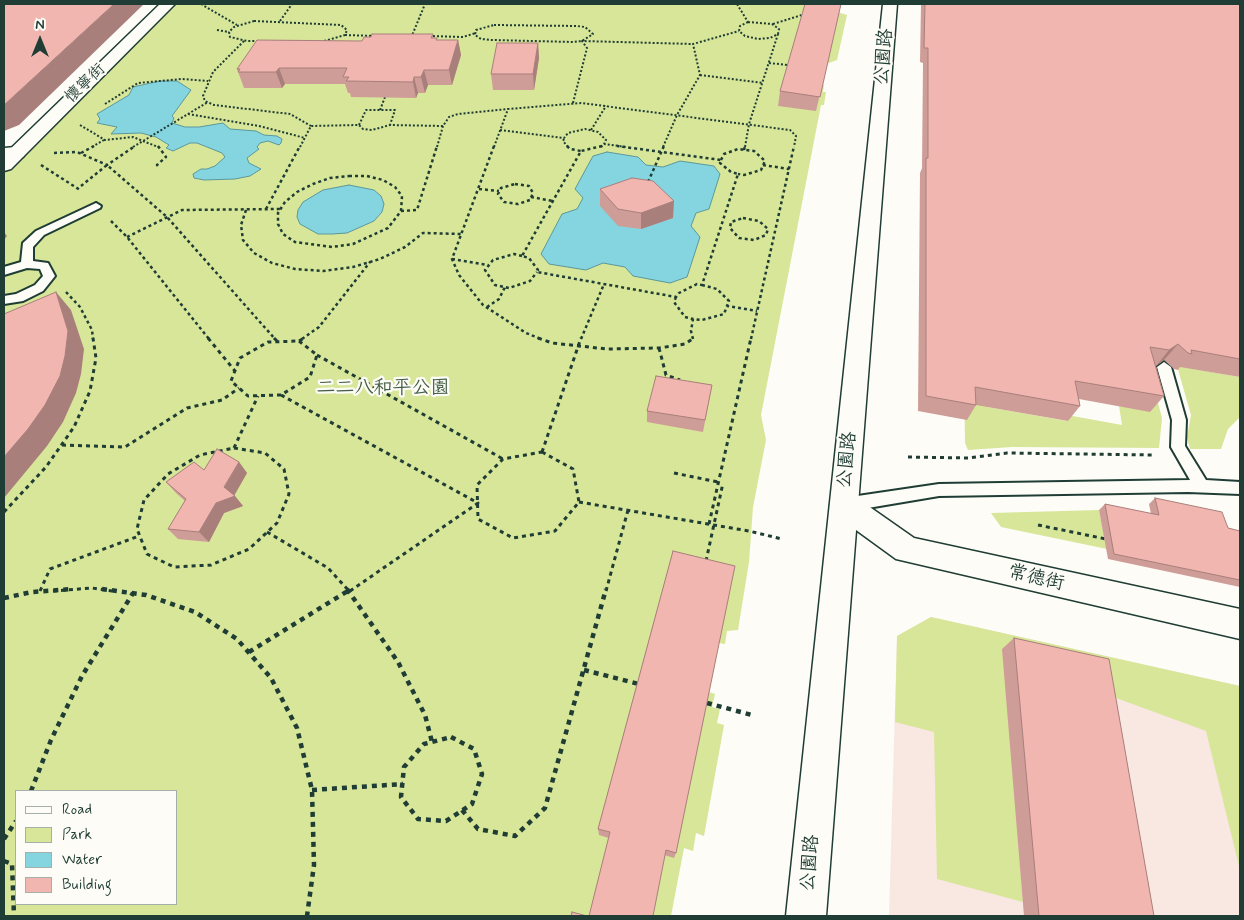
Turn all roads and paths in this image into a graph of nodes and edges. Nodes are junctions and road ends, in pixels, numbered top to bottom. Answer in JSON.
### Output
{"nodes":[{"id":1,"x":168,"y":4,"type":"edge"},
{"id":2,"x":201,"y":4,"type":"edge"},
{"id":3,"x":292,"y":4,"type":"edge"},
{"id":4,"x":425,"y":4,"type":"edge"},
{"id":5,"x":736,"y":4,"type":"edge"},
{"id":6,"x":890,"y":4,"type":"edge"},
{"id":7,"x":812,"y":12,"type":"edge"},
{"id":8,"x":803,"y":15,"type":"junction"},
{"id":9,"x":812,"y":19,"type":"edge"},
{"id":10,"x":279,"y":21,"type":"junction"},
{"id":11,"x":748,"y":22,"type":"junction"},
{"id":12,"x":772,"y":24,"type":"junction"},
{"id":13,"x":237,"y":26,"type":"junction"},
{"id":14,"x":217,"y":30,"type":"dead end"},
{"id":15,"x":739,"y":31,"type":"junction"},
{"id":16,"x":229,"y":32,"type":"junction"},
{"id":17,"x":476,"y":33,"type":"junction"},
{"id":18,"x":778,"y":34,"type":"junction"},
{"id":19,"x":345,"y":35,"type":"junction"},
{"id":20,"x":384,"y":36,"type":"edge"},
{"id":21,"x":403,"y":36,"type":"edge"},
{"id":22,"x":412,"y":36,"type":"junction"},
{"id":23,"x":421,"y":36,"type":"edge"},
{"id":24,"x":244,"y":41,"type":"junction"},
{"id":25,"x":582,"y":41,"type":"junction"},
{"id":26,"x":409,"y":43,"type":"edge"},
{"id":27,"x":693,"y":44,"type":"junction"},
{"id":28,"x":769,"y":62,"type":"junction"},
{"id":29,"x":788,"y":65,"type":"edge"},
{"id":30,"x":700,"y":75,"type":"junction"},
{"id":31,"x":208,"y":81,"type":"junction"},
{"id":32,"x":763,"y":83,"type":"junction"},
{"id":33,"x":385,"y":97,"type":"edge"},
{"id":34,"x":208,"y":102,"type":"junction"},
{"id":35,"x":573,"y":103,"type":"junction"},
{"id":36,"x":606,"y":106,"type":"junction"},
{"id":37,"x":98,"y":108,"type":"dead end"},
{"id":38,"x":380,"y":110,"type":"junction"},
{"id":39,"x":508,"y":110,"type":"junction"},
{"id":40,"x":187,"y":114,"type":"junction"},
{"id":41,"x":677,"y":115,"type":"junction"},
{"id":42,"x":75,"y":123,"type":"dead end"},
{"id":43,"x":750,"y":124,"type":"junction"},
{"id":44,"x":359,"y":125,"type":"junction"},
{"id":45,"x":390,"y":125,"type":"junction"},
{"id":46,"x":311,"y":126,"type":"junction"},
{"id":47,"x":443,"y":126,"type":"junction"},
{"id":48,"x":500,"y":130,"type":"junction"},
{"id":49,"x":591,"y":130,"type":"junction"},
{"id":50,"x":305,"y":138,"type":"junction"},
{"id":51,"x":564,"y":138,"type":"junction"},
{"id":52,"x":104,"y":140,"type":"junction"},
{"id":53,"x":142,"y":142,"type":"junction"},
{"id":54,"x":604,"y":144,"type":"junction"},
{"id":55,"x":744,"y":150,"type":"junction"},
{"id":56,"x":581,"y":151,"type":"junction"},
{"id":57,"x":661,"y":152,"type":"junction"},
{"id":58,"x":81,"y":153,"type":"junction"},
{"id":59,"x":50,"y":156,"type":"dead end"},
{"id":60,"x":8,"y":157,"type":"edge"},
{"id":61,"x":45,"y":159,"type":"dead end"},
{"id":62,"x":721,"y":160,"type":"junction"},
{"id":63,"x":107,"y":165,"type":"junction"},
{"id":64,"x":763,"y":165,"type":"junction"},
{"id":65,"x":160,"y":168,"type":"dead end"},
{"id":66,"x":789,"y":169,"type":"junction"},
{"id":67,"x":738,"y":174,"type":"junction"},
{"id":68,"x":78,"y":188,"type":"junction"},
{"id":69,"x":646,"y":188,"type":"edge"},
{"id":70,"x":478,"y":189,"type":"junction"},
{"id":71,"x":499,"y":191,"type":"junction"},
{"id":72,"x":531,"y":197,"type":"junction"},
{"id":73,"x":553,"y":201,"type":"junction"},
{"id":74,"x":96,"y":206,"type":"junction"},
{"id":75,"x":266,"y":209,"type":"junction"},
{"id":76,"x":281,"y":209,"type":"junction"},
{"id":77,"x":246,"y":210,"type":"junction"},
{"id":78,"x":401,"y":211,"type":"junction"},
{"id":79,"x":167,"y":218,"type":"junction"},
{"id":80,"x":722,"y":223,"type":"junction"},
{"id":81,"x":730,"y":225,"type":"junction"},
{"id":82,"x":767,"y":232,"type":"junction"},
{"id":83,"x":774,"y":233,"type":"junction"},
{"id":84,"x":462,"y":234,"type":"junction"},
{"id":85,"x":127,"y":237,"type":"junction"},
{"id":86,"x":522,"y":256,"type":"junction"},
{"id":87,"x":452,"y":259,"type":"junction"},
{"id":88,"x":370,"y":262,"type":"junction"},
{"id":89,"x":27,"y":264,"type":"junction"},
{"id":90,"x":489,"y":265,"type":"junction"},
{"id":91,"x":4,"y":271,"type":"edge"},
{"id":92,"x":537,"y":272,"type":"junction"},
{"id":93,"x":604,"y":284,"type":"junction"},
{"id":94,"x":702,"y":285,"type":"junction"},
{"id":95,"x":505,"y":287,"type":"junction"},
{"id":96,"x":40,"y":288,"type":"junction"},
{"id":97,"x":676,"y":297,"type":"junction"},
{"id":98,"x":4,"y":300,"type":"edge"},
{"id":99,"x":727,"y":306,"type":"junction"},
{"id":100,"x":487,"y":307,"type":"junction"},
{"id":101,"x":757,"y":311,"type":"junction"},
{"id":102,"x":693,"y":319,"type":"junction"},
{"id":103,"x":277,"y":341,"type":"junction"},
{"id":104,"x":299,"y":341,"type":"junction"},
{"id":105,"x":578,"y":346,"type":"junction"},
{"id":106,"x":659,"y":348,"type":"junction"},
{"id":107,"x":316,"y":355,"type":"junction"},
{"id":108,"x":1164,"y":367,"type":"edge"},
{"id":109,"x":235,"y":371,"type":"junction"},
{"id":110,"x":682,"y":386,"type":"edge"},
{"id":111,"x":240,"y":388,"type":"junction"},
{"id":112,"x":282,"y":395,"type":"junction"},
{"id":113,"x":258,"y":396,"type":"junction"},
{"id":114,"x":61,"y":445,"type":"junction"},
{"id":115,"x":234,"y":448,"type":"junction"},
{"id":116,"x":542,"y":452,"type":"junction"},
{"id":117,"x":1159,"y":455,"type":"dead end"},
{"id":118,"x":908,"y":457,"type":"dead end"},
{"id":119,"x":503,"y":458,"type":"junction"},
{"id":120,"x":674,"y":473,"type":"dead end"},
{"id":121,"x":718,"y":482,"type":"junction"},
{"id":122,"x":723,"y":484,"type":"dead end"},
{"id":123,"x":1202,"y":487,"type":"junction"},
{"id":124,"x":1240,"y":488,"type":"edge"},
{"id":125,"x":579,"y":502,"type":"junction"},
{"id":126,"x":478,"y":503,"type":"junction"},
{"id":127,"x":844,"y":505,"type":"junction"},
{"id":128,"x":628,"y":510,"type":"junction"},
{"id":129,"x":4,"y":512,"type":"edge"},
{"id":130,"x":709,"y":524,"type":"junction"},
{"id":131,"x":1038,"y":525,"type":"dead end"},
{"id":132,"x":267,"y":532,"type":"junction"},
{"id":133,"x":140,"y":536,"type":"junction"},
{"id":134,"x":782,"y":539,"type":"dead end"},
{"id":135,"x":1115,"y":540,"type":"edge"},
{"id":136,"x":704,"y":570,"type":"edge"},
{"id":137,"x":39,"y":591,"type":"junction"},
{"id":138,"x":349,"y":591,"type":"junction"},
{"id":139,"x":133,"y":593,"type":"junction"},
{"id":140,"x":4,"y":598,"type":"edge"},
{"id":141,"x":1240,"y":624,"type":"edge"},
{"id":142,"x":249,"y":652,"type":"junction"},
{"id":143,"x":584,"y":670,"type":"junction"},
{"id":144,"x":639,"y":684,"type":"edge"},
{"id":145,"x":707,"y":703,"type":"edge"},
{"id":146,"x":752,"y":715,"type":"dead end"},
{"id":147,"x":432,"y":742,"type":"junction"},
{"id":148,"x":403,"y":784,"type":"junction"},
{"id":149,"x":31,"y":790,"type":"edge"},
{"id":150,"x":312,"y":790,"type":"junction"},
{"id":151,"x":462,"y":810,"type":"junction"},
{"id":152,"x":15,"y":822,"type":"edge"},
{"id":153,"x":4,"y":839,"type":"edge"},
{"id":154,"x":4,"y":862,"type":"edge"},
{"id":155,"x":14,"y":916,"type":"edge"},
{"id":156,"x":307,"y":916,"type":"edge"},
{"id":157,"x":806,"y":916,"type":"edge"}],
"edges":[{"from":1,"to":60,"type":"street","name":"懷寧街"},
{"from":2,"to":13,"type":"path"},
{"from":3,"to":10,"type":"path"},
{"from":4,"to":22,"type":"path"},
{"from":5,"to":11,"type":"path"},
{"from":6,"to":127,"type":"street","name":"公園路"},
{"from":7,"to":8,"type":"path"},
{"from":8,"to":9,"type":"path"},
{"from":8,"to":12,"type":"path"},
{"from":10,"to":13,"type":"path"},
{"from":10,"to":19,"type":"path"},
{"from":11,"to":12,"type":"path"},
{"from":11,"to":15,"type":"path"},
{"from":12,"to":18,"type":"path"},
{"from":13,"to":16,"type":"path"},
{"from":14,"to":16,"type":"path"},
{"from":15,"to":18,"type":"path"},
{"from":15,"to":27,"type":"path"},
{"from":16,"to":24,"type":"path"},
{"from":17,"to":23,"type":"path"},
{"from":17,"to":25,"type":"path"},
{"from":17,"to":25,"type":"path"},
{"from":18,"to":28,"type":"path"},
{"from":19,"to":20,"type":"path"},
{"from":19,"to":24,"type":"path"},
{"from":21,"to":22,"type":"path"},
{"from":22,"to":26,"type":"path"},
{"from":24,"to":31,"type":"path"},
{"from":25,"to":27,"type":"path"},
{"from":25,"to":35,"type":"path"},
{"from":27,"to":30,"type":"path"},
{"from":28,"to":29,"type":"path"},
{"from":28,"to":32,"type":"path"},
{"from":30,"to":32,"type":"path"},
{"from":30,"to":41,"type":"path"},
{"from":31,"to":34,"type":"path"},
{"from":31,"to":37,"type":"path"},
{"from":32,"to":43,"type":"path"},
{"from":33,"to":38,"type":"path"},
{"from":34,"to":40,"type":"path"},
{"from":34,"to":46,"type":"path"},
{"from":35,"to":36,"type":"path"},
{"from":35,"to":39,"type":"path"},
{"from":36,"to":41,"type":"path"},
{"from":36,"to":49,"type":"path"},
{"from":38,"to":44,"type":"path"},
{"from":38,"to":45,"type":"path"},
{"from":39,"to":47,"type":"path"},
{"from":39,"to":48,"type":"path"},
{"from":40,"to":50,"type":"path"},
{"from":40,"to":53,"type":"path"},
{"from":41,"to":43,"type":"path"},
{"from":41,"to":57,"type":"path"},
{"from":42,"to":52,"type":"path"},
{"from":43,"to":55,"type":"path"},
{"from":43,"to":66,"type":"path"},
{"from":44,"to":45,"type":"path"},
{"from":44,"to":46,"type":"path"},
{"from":45,"to":47,"type":"path"},
{"from":46,"to":50,"type":"path"},
{"from":47,"to":78,"type":"path"},
{"from":48,"to":51,"type":"path"},
{"from":48,"to":70,"type":"path"},
{"from":49,"to":51,"type":"path"},
{"from":49,"to":54,"type":"path"},
{"from":50,"to":75,"type":"path"},
{"from":51,"to":56,"type":"path"},
{"from":52,"to":53,"type":"path"},
{"from":52,"to":58,"type":"path"},
{"from":53,"to":63,"type":"path"},
{"from":53,"to":65,"type":"path"},
{"from":54,"to":56,"type":"path"},
{"from":54,"to":57,"type":"path"},
{"from":55,"to":62,"type":"path"},
{"from":55,"to":64,"type":"path"},
{"from":56,"to":73,"type":"path"},
{"from":57,"to":62,"type":"path"},
{"from":57,"to":69,"type":"path"},
{"from":58,"to":59,"type":"path"},
{"from":58,"to":63,"type":"path"},
{"from":61,"to":68,"type":"path"},
{"from":62,"to":67,"type":"path"},
{"from":63,"to":68,"type":"path"},
{"from":63,"to":79,"type":"path"},
{"from":64,"to":66,"type":"path"},
{"from":64,"to":67,"type":"path"},
{"from":66,"to":83,"type":"path"},
{"from":67,"to":80,"type":"path"},
{"from":68,"to":74,"type":"path"},
{"from":70,"to":71,"type":"path"},
{"from":70,"to":84,"type":"path"},
{"from":71,"to":72,"type":"path"},
{"from":71,"to":72,"type":"path"},
{"from":72,"to":73,"type":"path"},
{"from":73,"to":86,"type":"path"},
{"from":74,"to":85,"type":"path"},
{"from":74,"to":89,"type":"lane"},
{"from":75,"to":76,"type":"path"},
{"from":75,"to":77,"type":"path"},
{"from":76,"to":78,"type":"path"},
{"from":76,"to":78,"type":"path"},
{"from":77,"to":79,"type":"path"},
{"from":77,"to":88,"type":"path"},
{"from":79,"to":85,"type":"path"},
{"from":79,"to":103,"type":"path"},
{"from":80,"to":81,"type":"path"},
{"from":80,"to":94,"type":"path"},
{"from":81,"to":82,"type":"path"},
{"from":81,"to":82,"type":"path"},
{"from":82,"to":83,"type":"path"},
{"from":83,"to":101,"type":"path"},
{"from":84,"to":87,"type":"path"},
{"from":84,"to":88,"type":"path"},
{"from":85,"to":109,"type":"path"},
{"from":86,"to":90,"type":"path"},
{"from":86,"to":92,"type":"path"},
{"from":87,"to":90,"type":"path"},
{"from":87,"to":100,"type":"path"},
{"from":88,"to":104,"type":"path"},
{"from":89,"to":91,"type":"lane"},
{"from":89,"to":96,"type":"lane"},
{"from":90,"to":95,"type":"path"},
{"from":92,"to":93,"type":"path"},
{"from":92,"to":95,"type":"path"},
{"from":93,"to":97,"type":"path"},
{"from":93,"to":105,"type":"path"},
{"from":94,"to":97,"type":"path"},
{"from":94,"to":99,"type":"path"},
{"from":95,"to":100,"type":"path"},
{"from":96,"to":98,"type":"lane"},
{"from":96,"to":114,"type":"path"},
{"from":97,"to":102,"type":"path"},
{"from":99,"to":101,"type":"path"},
{"from":99,"to":102,"type":"path"},
{"from":100,"to":105,"type":"path"},
{"from":101,"to":121,"type":"path"},
{"from":102,"to":106,"type":"path"},
{"from":103,"to":104,"type":"path"},
{"from":103,"to":109,"type":"path"},
{"from":104,"to":107,"type":"path"},
{"from":105,"to":106,"type":"path"},
{"from":105,"to":116,"type":"path"},
{"from":106,"to":110,"type":"path"},
{"from":107,"to":112,"type":"path"},
{"from":107,"to":119,"type":"path"},
{"from":108,"to":123,"type":"lane"},
{"from":109,"to":111,"type":"path"},
{"from":111,"to":113,"type":"path"},
{"from":111,"to":114,"type":"path"},
{"from":112,"to":113,"type":"path"},
{"from":112,"to":126,"type":"path"},
{"from":113,"to":115,"type":"path"},
{"from":114,"to":129,"type":"path"},
{"from":115,"to":132,"type":"path"},
{"from":115,"to":133,"type":"path"},
{"from":116,"to":119,"type":"path"},
{"from":116,"to":125,"type":"path"},
{"from":117,"to":118,"type":"path"},
{"from":119,"to":126,"type":"path"},
{"from":120,"to":121,"type":"path"},
{"from":121,"to":130,"type":"path"},
{"from":122,"to":136,"type":"path"},
{"from":123,"to":124,"type":"lane"},
{"from":123,"to":127,"type":"lane"},
{"from":125,"to":126,"type":"path"},
{"from":125,"to":128,"type":"path"},
{"from":126,"to":138,"type":"path"},
{"from":127,"to":141,"type":"street","name":"常德街"},
{"from":127,"to":157,"type":"street","name":"公園路"},
{"from":128,"to":130,"type":"path"},
{"from":128,"to":143,"type":"path"},
{"from":130,"to":134,"type":"path"},
{"from":131,"to":135,"type":"path"},
{"from":132,"to":133,"type":"path"},
{"from":132,"to":138,"type":"path"},
{"from":133,"to":137,"type":"path"},
{"from":137,"to":139,"type":"path"},
{"from":137,"to":140,"type":"path"},
{"from":138,"to":142,"type":"path"},
{"from":138,"to":147,"type":"path"},
{"from":139,"to":142,"type":"path"},
{"from":139,"to":149,"type":"path"},
{"from":142,"to":150,"type":"path"},
{"from":143,"to":144,"type":"path"},
{"from":143,"to":151,"type":"path"},
{"from":145,"to":146,"type":"path"},
{"from":147,"to":148,"type":"path"},
{"from":147,"to":151,"type":"path"},
{"from":148,"to":150,"type":"path"},
{"from":148,"to":151,"type":"path"},
{"from":150,"to":156,"type":"path"},
{"from":152,"to":153,"type":"path"},
{"from":154,"to":155,"type":"path"}]}
